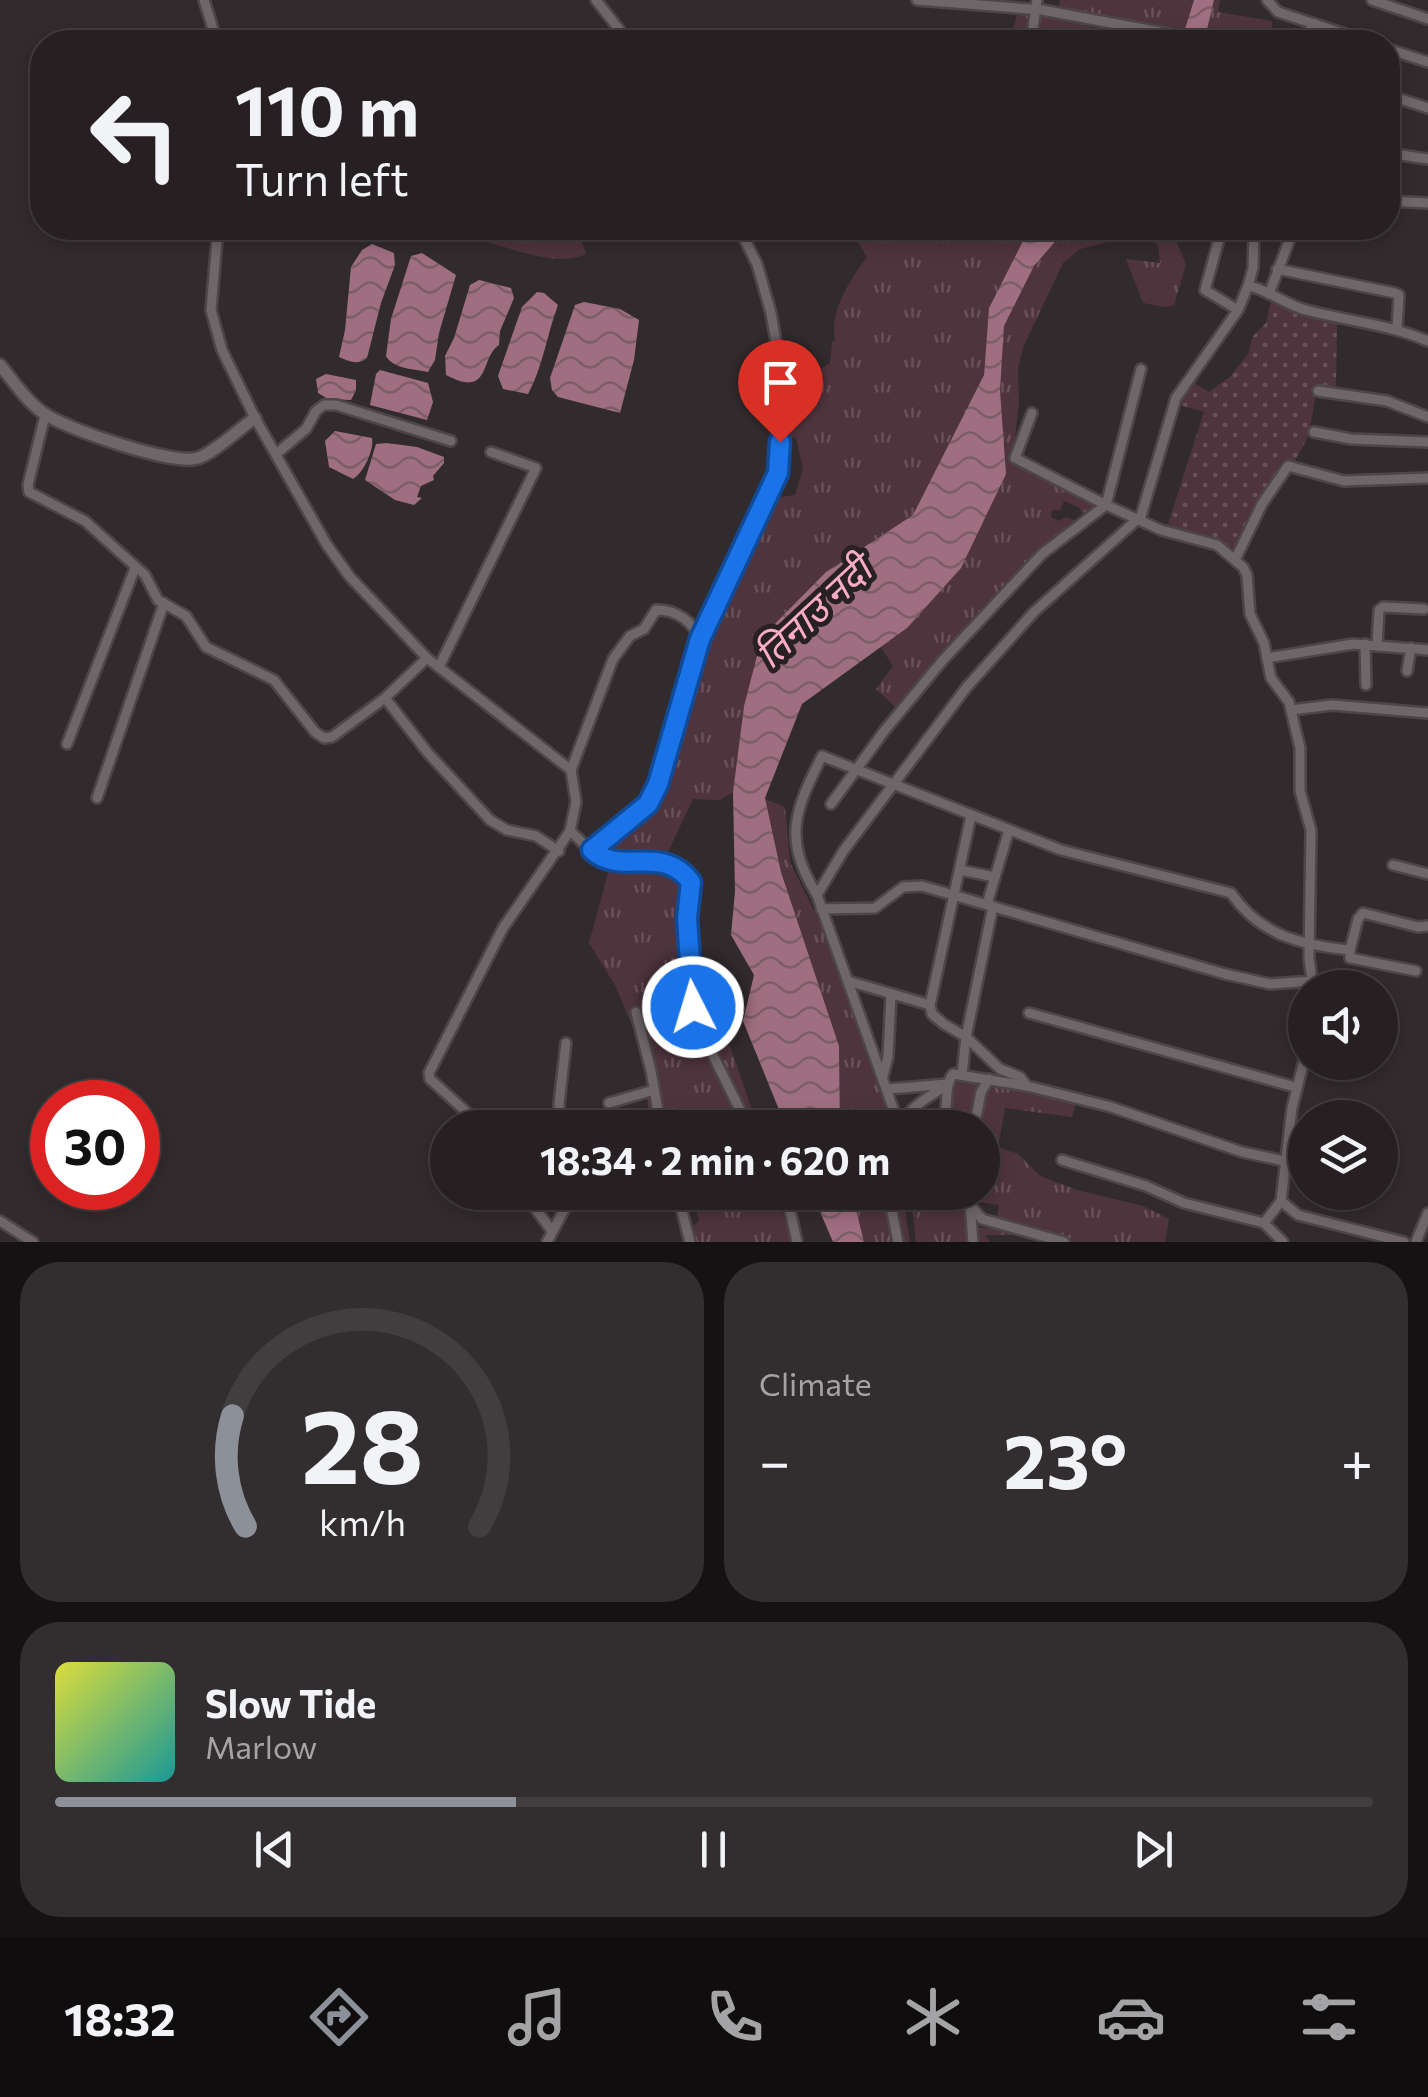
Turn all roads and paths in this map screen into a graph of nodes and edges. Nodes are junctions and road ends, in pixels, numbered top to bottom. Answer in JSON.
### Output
{"nodes":[{"id":1,"x":204,"y":0,"type":"edge"},
{"id":2,"x":596,"y":0,"type":"edge"},
{"id":3,"x":917,"y":0,"type":"edge"},
{"id":4,"x":1267,"y":0,"type":"edge"},
{"id":5,"x":1372,"y":0,"type":"edge"},
{"id":6,"x":1035,"y":5,"type":"edge"},
{"id":7,"x":1428,"y":19,"type":"edge"},
{"id":8,"x":1316,"y":24,"type":"junction"},
{"id":9,"x":213,"y":30,"type":"edge"},
{"id":10,"x":620,"y":30,"type":"edge"},
{"id":11,"x":1032,"y":30,"type":"edge"},
{"id":12,"x":1161,"y":30,"type":"edge"},
{"id":13,"x":1311,"y":30,"type":"edge"},
{"id":14,"x":1334,"y":30,"type":"edge"},
{"id":15,"x":1400,"y":53,"type":"edge"},
{"id":16,"x":1428,"y":62,"type":"edge"},
{"id":17,"x":1400,"y":99,"type":"edge"},
{"id":18,"x":1428,"y":108,"type":"edge"},
{"id":19,"x":1400,"y":155,"type":"edge"},
{"id":20,"x":1428,"y":159,"type":"edge"},
{"id":21,"x":1400,"y":202,"type":"edge"},
{"id":22,"x":1428,"y":203,"type":"edge"},
{"id":23,"x":217,"y":240,"type":"edge"},
{"id":24,"x":745,"y":240,"type":"edge"},
{"id":25,"x":1219,"y":240,"type":"edge"},
{"id":26,"x":1254,"y":240,"type":"edge"},
{"id":27,"x":1289,"y":240,"type":"edge"},
{"id":28,"x":1276,"y":269,"type":"junction"},
{"id":29,"x":1248,"y":286,"type":"junction"},
{"id":30,"x":1269,"y":294,"type":"junction"},
{"id":31,"x":1238,"y":310,"type":"junction"},
{"id":32,"x":1397,"y":328,"type":"junction"},
{"id":33,"x":1428,"y":340,"type":"edge"},
{"id":34,"x":0,"y":364,"type":"edge"},
{"id":35,"x":1141,"y":368,"type":"dead end"},
{"id":36,"x":1318,"y":391,"type":"dead end"},
{"id":37,"x":1032,"y":413,"type":"dead end"},
{"id":38,"x":45,"y":415,"type":"junction"},
{"id":39,"x":1428,"y":417,"type":"edge"},
{"id":40,"x":255,"y":418,"type":"junction"},
{"id":41,"x":1314,"y":432,"type":"dead end"},
{"id":42,"x":451,"y":441,"type":"dead end"},
{"id":43,"x":1428,"y":442,"type":"edge"},
{"id":44,"x":491,"y":452,"type":"dead end"},
{"id":45,"x":276,"y":454,"type":"junction"},
{"id":46,"x":1428,"y":478,"type":"edge"},
{"id":47,"x":1106,"y":505,"type":"junction"},
{"id":48,"x":1138,"y":519,"type":"junction"},
{"id":49,"x":1235,"y":560,"type":"junction"},
{"id":50,"x":134,"y":568,"type":"junction"},
{"id":51,"x":164,"y":603,"type":"junction"},
{"id":52,"x":1424,"y":609,"type":"dead end"},
{"id":53,"x":700,"y":639,"type":"junction"},
{"id":54,"x":1371,"y":645,"type":"junction"},
{"id":55,"x":1411,"y":648,"type":"junction"},
{"id":56,"x":1428,"y":650,"type":"edge"},
{"id":57,"x":426,"y":658,"type":"junction"},
{"id":58,"x":1267,"y":658,"type":"junction"},
{"id":59,"x":439,"y":667,"type":"junction"},
{"id":60,"x":1407,"y":671,"type":"dead end"},
{"id":61,"x":1366,"y":685,"type":"dead end"},
{"id":62,"x":384,"y":698,"type":"junction"},
{"id":63,"x":1291,"y":710,"type":"junction"},
{"id":64,"x":1428,"y":713,"type":"edge"},
{"id":65,"x":67,"y":744,"type":"dead end"},
{"id":66,"x":571,"y":770,"type":"junction"},
{"id":67,"x":854,"y":770,"type":"junction"},
{"id":68,"x":893,"y":782,"type":"junction"},
{"id":69,"x":97,"y":798,"type":"dead end"},
{"id":70,"x":831,"y":804,"type":"dead end"},
{"id":71,"x":971,"y":816,"type":"junction"},
{"id":72,"x":1009,"y":830,"type":"junction"},
{"id":73,"x":570,"y":832,"type":"junction"},
{"id":74,"x":559,"y":850,"type":"junction"},
{"id":75,"x":592,"y":850,"type":"junction"},
{"id":76,"x":1393,"y":865,"type":"dead end"},
{"id":77,"x":960,"y":870,"type":"junction"},
{"id":78,"x":1428,"y":874,"type":"edge"},
{"id":79,"x":995,"y":877,"type":"junction"},
{"id":80,"x":818,"y":895,"type":"junction"},
{"id":81,"x":955,"y":896,"type":"junction"},
{"id":82,"x":990,"y":905,"type":"junction"},
{"id":83,"x":821,"y":909,"type":"junction"},
{"id":84,"x":1428,"y":926,"type":"edge"},
{"id":85,"x":1310,"y":946,"type":"junction"},
{"id":86,"x":1350,"y":950,"type":"junction"},
{"id":87,"x":1312,"y":970,"type":"edge"},
{"id":88,"x":1416,"y":971,"type":"dead end"},
{"id":89,"x":848,"y":982,"type":"junction"},
{"id":90,"x":1288,"y":984,"type":"edge"},
{"id":91,"x":892,"y":995,"type":"junction"},
{"id":92,"x":930,"y":1005,"type":"junction"},
{"id":93,"x":636,"y":1012,"type":"dead end"},
{"id":94,"x":1029,"y":1013,"type":"dead end"},
{"id":95,"x":966,"y":1037,"type":"junction"},
{"id":96,"x":566,"y":1044,"type":"dead end"},
{"id":97,"x":962,"y":1075,"type":"junction"},
{"id":98,"x":883,"y":1076,"type":"junction"},
{"id":99,"x":989,"y":1079,"type":"junction"},
{"id":100,"x":1297,"y":1080,"type":"edge"},
{"id":101,"x":947,"y":1084,"type":"junction"},
{"id":102,"x":1027,"y":1086,"type":"junction"},
{"id":103,"x":1295,"y":1087,"type":"junction"},
{"id":104,"x":888,"y":1089,"type":"junction"},
{"id":105,"x":654,"y":1090,"type":"junction"},
{"id":106,"x":609,"y":1104,"type":"dead end"},
{"id":107,"x":464,"y":1110,"type":"edge"},
{"id":108,"x":559,"y":1110,"type":"edge"},
{"id":109,"x":658,"y":1110,"type":"edge"},
{"id":110,"x":740,"y":1110,"type":"edge"},
{"id":111,"x":899,"y":1110,"type":"edge"},
{"id":112,"x":910,"y":1110,"type":"edge"},
{"id":113,"x":947,"y":1110,"type":"edge"},
{"id":114,"x":977,"y":1110,"type":"edge"},
{"id":115,"x":1062,"y":1160,"type":"dead end"},
{"id":116,"x":1284,"y":1162,"type":"junction"},
{"id":117,"x":1282,"y":1201,"type":"junction"},
{"id":118,"x":534,"y":1210,"type":"edge"},
{"id":119,"x":564,"y":1210,"type":"edge"},
{"id":120,"x":682,"y":1210,"type":"edge"},
{"id":121,"x":789,"y":1210,"type":"edge"},
{"id":122,"x":892,"y":1210,"type":"edge"},
{"id":123,"x":971,"y":1210,"type":"edge"},
{"id":124,"x":974,"y":1210,"type":"edge"},
{"id":125,"x":1428,"y":1213,"type":"edge"},
{"id":126,"x":0,"y":1221,"type":"edge"},
{"id":127,"x":1264,"y":1224,"type":"junction"},
{"id":128,"x":1424,"y":1228,"type":"edge"},
{"id":129,"x":550,"y":1237,"type":"edge"},
{"id":130,"x":794,"y":1241,"type":"edge"},
{"id":131,"x":33,"y":1242,"type":"edge"},
{"id":132,"x":690,"y":1242,"type":"edge"},
{"id":133,"x":898,"y":1242,"type":"edge"},
{"id":134,"x":973,"y":1242,"type":"edge"},
{"id":135,"x":1064,"y":1242,"type":"edge"},
{"id":136,"x":1283,"y":1242,"type":"edge"},
{"id":137,"x":1404,"y":1242,"type":"edge"},
{"id":138,"x":1416,"y":1242,"type":"edge"}],
"edges":[{"from":1,"to":9,"type":"street"},
{"from":2,"to":10,"type":"street"},
{"from":3,"to":6,"type":"street"},
{"from":4,"to":8,"type":"street"},
{"from":5,"to":7,"type":"street"},
{"from":6,"to":11,"type":"street"},
{"from":6,"to":12,"type":"street"},
{"from":8,"to":13,"type":"street"},
{"from":8,"to":14,"type":"street"},
{"from":15,"to":16,"type":"street"},
{"from":17,"to":18,"type":"street"},
{"from":19,"to":20,"type":"street"},
{"from":21,"to":22,"type":"street"},
{"from":23,"to":40,"type":"street"},
{"from":24,"to":53,"type":"street"},
{"from":25,"to":31,"type":"street"},
{"from":26,"to":29,"type":"street"},
{"from":27,"to":28,"type":"street"},
{"from":28,"to":30,"type":"street"},
{"from":28,"to":32,"type":"street"},
{"from":29,"to":30,"type":"street"},
{"from":29,"to":31,"type":"street"},
{"from":30,"to":32,"type":"street"},
{"from":31,"to":48,"type":"street"},
{"from":32,"to":33,"type":"street"},
{"from":34,"to":38,"type":"street"},
{"from":35,"to":47,"type":"street"},
{"from":36,"to":39,"type":"street"},
{"from":37,"to":47,"type":"street"},
{"from":38,"to":40,"type":"street"},
{"from":38,"to":50,"type":"street"},
{"from":40,"to":45,"type":"street"},
{"from":41,"to":43,"type":"street"},
{"from":42,"to":45,"type":"street"},
{"from":44,"to":59,"type":"street"},
{"from":45,"to":57,"type":"street"},
{"from":46,"to":49,"type":"street"},
{"from":47,"to":48,"type":"street"},
{"from":47,"to":67,"type":"street"},
{"from":48,"to":49,"type":"street"},
{"from":48,"to":68,"type":"street"},
{"from":49,"to":58,"type":"street"},
{"from":50,"to":51,"type":"street"},
{"from":50,"to":65,"type":"street"},
{"from":51,"to":62,"type":"street"},
{"from":51,"to":69,"type":"street"},
{"from":52,"to":54,"type":"street"},
{"from":53,"to":66,"type":"street"},
{"from":53,"to":75,"type":"street"},
{"from":54,"to":55,"type":"street"},
{"from":54,"to":58,"type":"street"},
{"from":54,"to":61,"type":"street"},
{"from":55,"to":56,"type":"street"},
{"from":55,"to":60,"type":"street"},
{"from":57,"to":59,"type":"street"},
{"from":57,"to":62,"type":"street"},
{"from":58,"to":63,"type":"street"},
{"from":59,"to":66,"type":"street"},
{"from":62,"to":74,"type":"street"},
{"from":63,"to":64,"type":"street"},
{"from":63,"to":85,"type":"street"},
{"from":66,"to":73,"type":"street"},
{"from":67,"to":68,"type":"street"},
{"from":67,"to":70,"type":"street"},
{"from":67,"to":80,"type":"street"},
{"from":68,"to":71,"type":"street"},
{"from":68,"to":80,"type":"street"},
{"from":71,"to":72,"type":"street"},
{"from":71,"to":77,"type":"street"},
{"from":72,"to":79,"type":"street"},
{"from":72,"to":85,"type":"street"},
{"from":73,"to":74,"type":"street"},
{"from":73,"to":75,"type":"street"},
{"from":74,"to":107,"type":"street"},
{"from":75,"to":110,"type":"street"},
{"from":76,"to":78,"type":"street"},
{"from":77,"to":79,"type":"street"},
{"from":77,"to":81,"type":"street"},
{"from":79,"to":82,"type":"street"},
{"from":80,"to":83,"type":"street"},
{"from":81,"to":82,"type":"street"},
{"from":81,"to":83,"type":"street"},
{"from":81,"to":92,"type":"street"},
{"from":82,"to":90,"type":"street"},
{"from":82,"to":95,"type":"street"},
{"from":83,"to":89,"type":"street"},
{"from":84,"to":86,"type":"street"},
{"from":85,"to":86,"type":"street"},
{"from":85,"to":87,"type":"street"},
{"from":86,"to":88,"type":"street"},
{"from":89,"to":91,"type":"street"},
{"from":89,"to":98,"type":"street"},
{"from":91,"to":92,"type":"street"},
{"from":91,"to":98,"type":"street"},
{"from":92,"to":95,"type":"street"},
{"from":93,"to":105,"type":"street"},
{"from":94,"to":103,"type":"street"},
{"from":95,"to":97,"type":"street"},
{"from":95,"to":102,"type":"street"},
{"from":96,"to":108,"type":"street"},
{"from":97,"to":99,"type":"street"},
{"from":97,"to":101,"type":"street"},
{"from":98,"to":104,"type":"street"},
{"from":99,"to":102,"type":"street"},
{"from":99,"to":114,"type":"street"},
{"from":100,"to":103,"type":"street"},
{"from":101,"to":104,"type":"street"},
{"from":101,"to":112,"type":"street"},
{"from":101,"to":113,"type":"street"},
{"from":102,"to":116,"type":"street"},
{"from":103,"to":116,"type":"street"},
{"from":104,"to":111,"type":"street"},
{"from":105,"to":106,"type":"street"},
{"from":105,"to":109,"type":"street"},
{"from":115,"to":127,"type":"street"},
{"from":116,"to":117,"type":"street"},
{"from":117,"to":127,"type":"street"},
{"from":117,"to":137,"type":"street"},
{"from":118,"to":129,"type":"street"},
{"from":119,"to":129,"type":"street"},
{"from":120,"to":132,"type":"street"},
{"from":121,"to":130,"type":"street"},
{"from":122,"to":133,"type":"street"},
{"from":123,"to":134,"type":"street"},
{"from":124,"to":135,"type":"street"},
{"from":125,"to":128,"type":"street"},
{"from":126,"to":131,"type":"street"},
{"from":127,"to":136,"type":"street"},
{"from":128,"to":138,"type":"street"}]}
